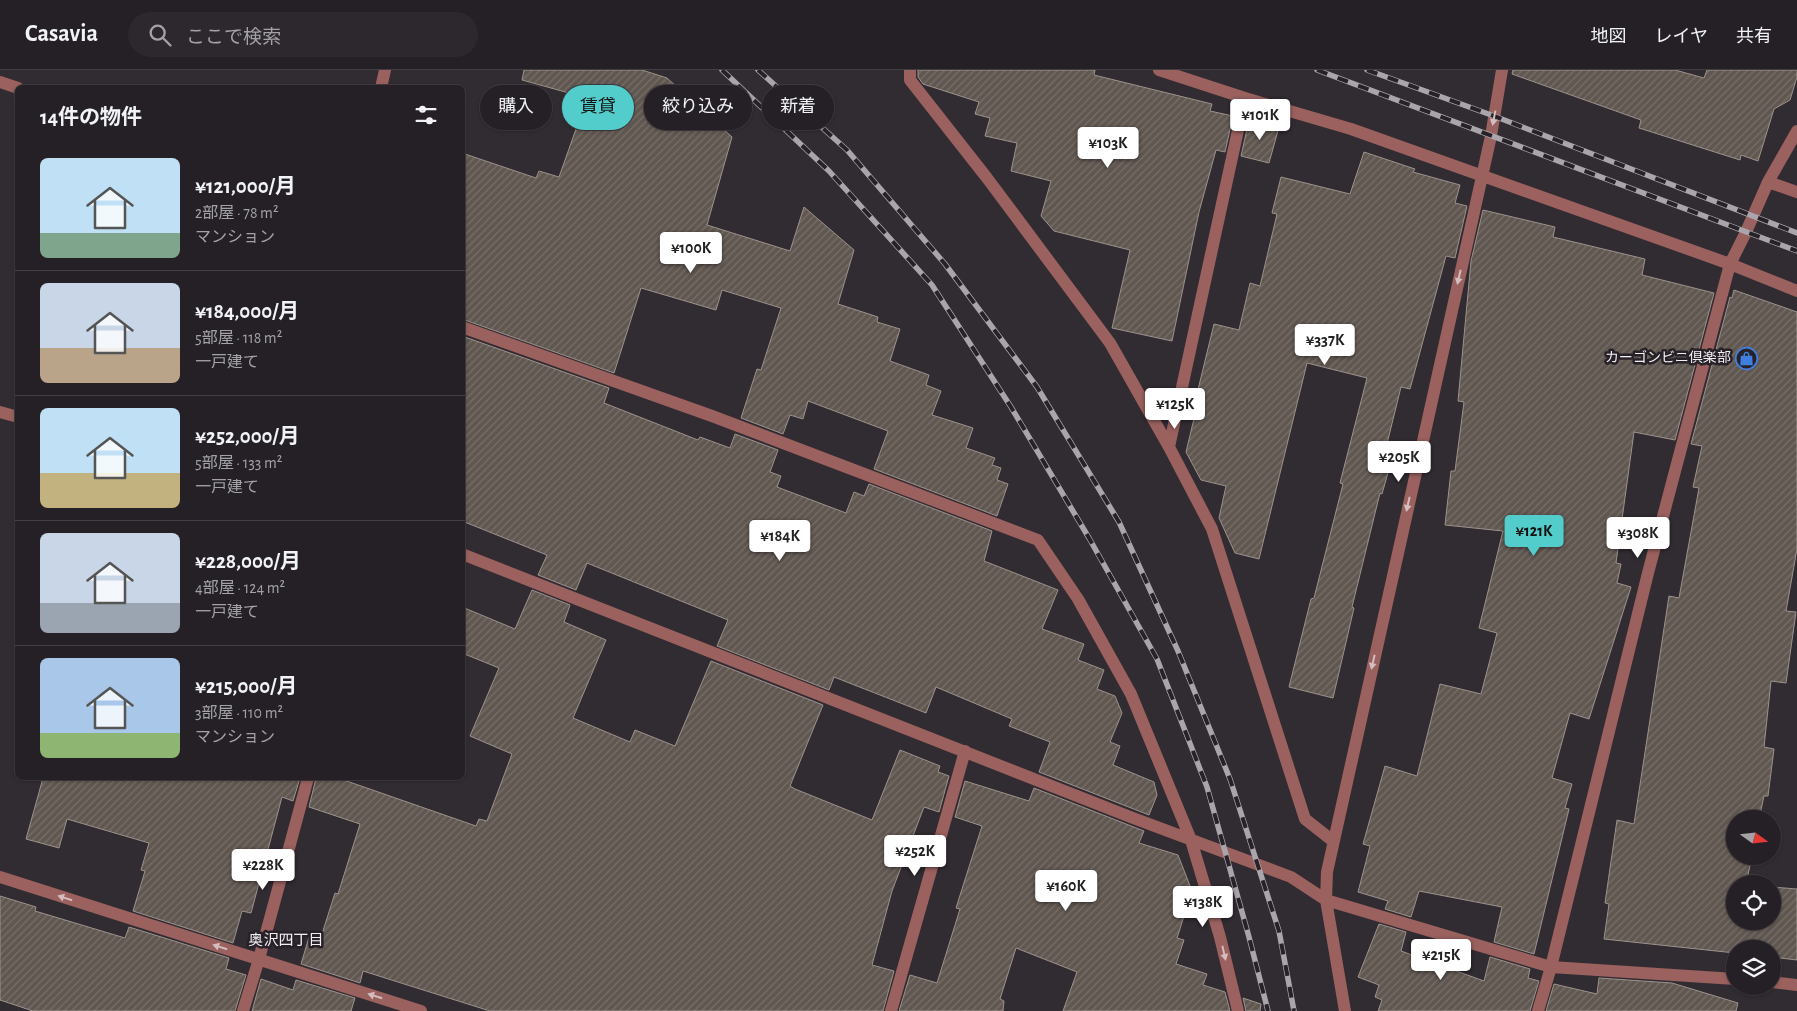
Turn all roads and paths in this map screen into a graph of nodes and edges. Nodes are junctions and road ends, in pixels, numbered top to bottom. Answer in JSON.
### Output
{"nodes":[{"id":1,"x":385,"y":70,"type":"edge"},
{"id":2,"x":910,"y":70,"type":"edge"},
{"id":3,"x":1159,"y":70,"type":"edge"},
{"id":4,"x":1502,"y":70,"type":"edge"},
{"id":5,"x":0,"y":82,"type":"edge"},
{"id":6,"x":382,"y":85,"type":"edge"},
{"id":7,"x":15,"y":87,"type":"edge"},
{"id":8,"x":1245,"y":98,"type":"junction"},
{"id":9,"x":1797,"y":131,"type":"edge"},
{"id":10,"x":1482,"y":175,"type":"junction"},
{"id":11,"x":1768,"y":182,"type":"junction"},
{"id":12,"x":1797,"y":192,"type":"edge"},
{"id":13,"x":1730,"y":264,"type":"junction"},
{"id":14,"x":1797,"y":291,"type":"edge"},
{"id":15,"x":465,"y":328,"type":"edge"},
{"id":16,"x":0,"y":412,"type":"edge"},
{"id":17,"x":15,"y":416,"type":"edge"},
{"id":18,"x":1169,"y":447,"type":"junction"},
{"id":19,"x":465,"y":555,"type":"edge"},
{"id":20,"x":965,"y":751,"type":"junction"},
{"id":21,"x":307,"y":780,"type":"edge"},
{"id":22,"x":1191,"y":840,"type":"junction"},
{"id":23,"x":1333,"y":841,"type":"junction"},
{"id":24,"x":0,"y":877,"type":"edge"},
{"id":25,"x":1326,"y":900,"type":"junction"},
{"id":26,"x":259,"y":959,"type":"junction"},
{"id":27,"x":1551,"y":967,"type":"junction"},
{"id":28,"x":1726,"y":978,"type":"edge"},
{"id":29,"x":1781,"y":983,"type":"edge"},
{"id":30,"x":1797,"y":984,"type":"edge"},
{"id":31,"x":243,"y":1011,"type":"edge"},
{"id":32,"x":421,"y":1011,"type":"edge"},
{"id":33,"x":891,"y":1011,"type":"edge"},
{"id":34,"x":1238,"y":1011,"type":"edge"},
{"id":35,"x":1345,"y":1011,"type":"edge"},
{"id":36,"x":1538,"y":1011,"type":"edge"}],
"edges":[{"from":1,"to":6,"type":"street"},
{"from":2,"to":18,"type":"street"},
{"from":3,"to":8,"type":"street"},
{"from":4,"to":10,"type":"street","one_way":true},
{"from":5,"to":7,"type":"street"},
{"from":8,"to":10,"type":"street"},
{"from":8,"to":18,"type":"street"},
{"from":9,"to":11,"type":"street"},
{"from":10,"to":13,"type":"street"},
{"from":10,"to":23,"type":"street","one_way":true},
{"from":11,"to":12,"type":"street"},
{"from":11,"to":13,"type":"street"},
{"from":13,"to":14,"type":"street"},
{"from":13,"to":27,"type":"street"},
{"from":15,"to":22,"type":"street"},
{"from":16,"to":17,"type":"street"},
{"from":18,"to":23,"type":"street"},
{"from":19,"to":20,"type":"street"},
{"from":20,"to":22,"type":"street"},
{"from":20,"to":33,"type":"street"},
{"from":21,"to":26,"type":"street"},
{"from":22,"to":25,"type":"street"},
{"from":22,"to":34,"type":"street","one_way":true},
{"from":23,"to":25,"type":"street"},
{"from":26,"to":24,"type":"street","one_way":true},
{"from":25,"to":27,"type":"street"},
{"from":25,"to":35,"type":"street"},
{"from":26,"to":31,"type":"street"},
{"from":32,"to":26,"type":"street","one_way":true},
{"from":27,"to":28,"type":"street"},
{"from":27,"to":36,"type":"street"},
{"from":29,"to":30,"type":"street"}]}
